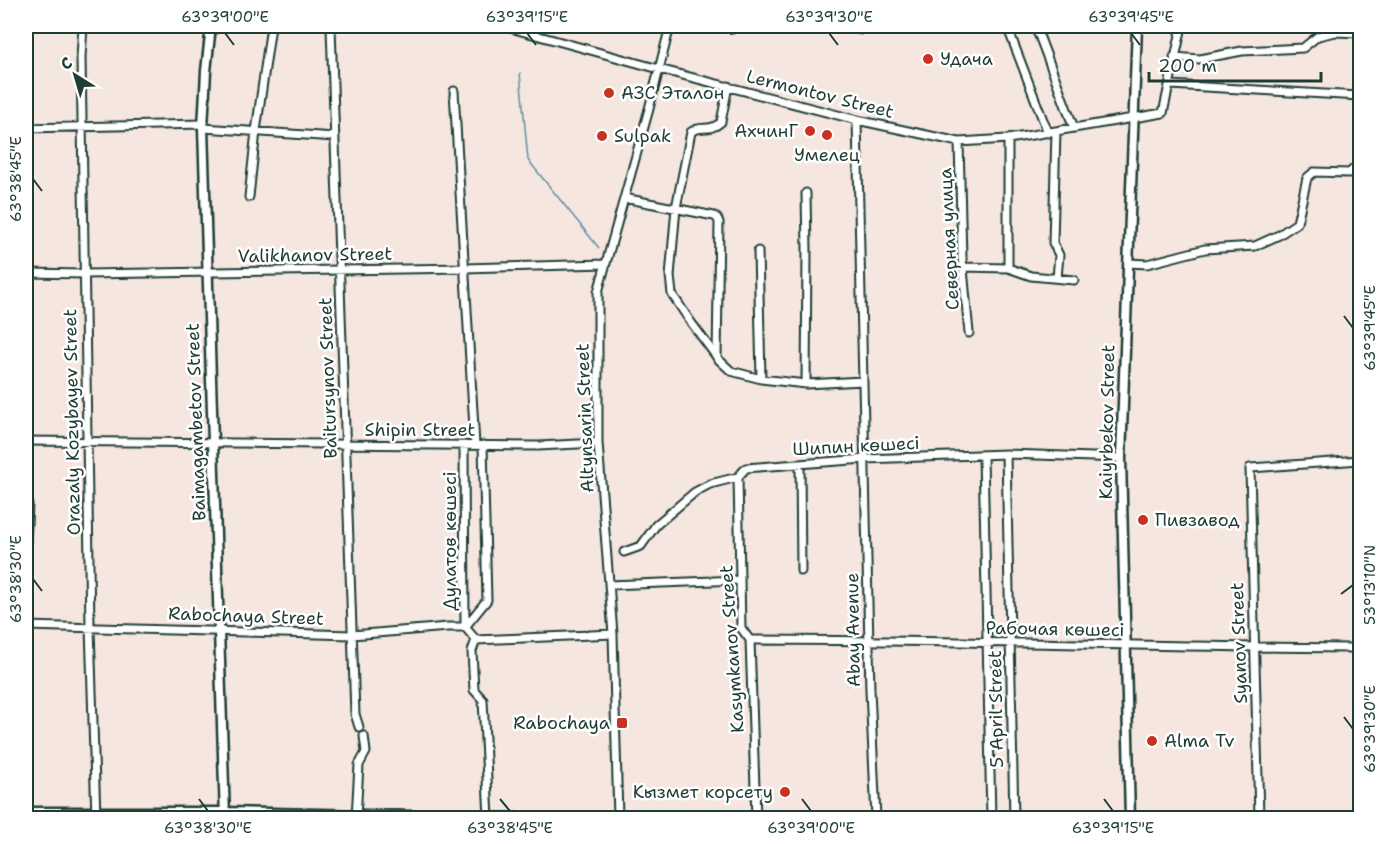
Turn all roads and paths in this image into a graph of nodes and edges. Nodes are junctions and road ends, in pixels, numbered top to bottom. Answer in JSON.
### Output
{"nodes":[{"id":1,"x":83,"y":26,"type":"edge"},
{"id":2,"x":211,"y":26,"type":"edge"},
{"id":3,"x":271,"y":26,"type":"edge"},
{"id":4,"x":503,"y":26,"type":"edge"},
{"id":5,"x":670,"y":26,"type":"edge"},
{"id":6,"x":1007,"y":26,"type":"edge"},
{"id":7,"x":1034,"y":26,"type":"edge"},
{"id":8,"x":1137,"y":26,"type":"edge"},
{"id":9,"x":1182,"y":26,"type":"edge"},
{"id":10,"x":331,"y":28,"type":"dead end"},
{"id":11,"x":1360,"y":33,"type":"edge"},
{"id":12,"x":1174,"y":57,"type":"junction"},
{"id":13,"x":659,"y":69,"type":"junction"},
{"id":14,"x":1170,"y":85,"type":"junction"},
{"id":15,"x":728,"y":86,"type":"junction"},
{"id":16,"x":454,"y":91,"type":"dead end"},
{"id":17,"x":1360,"y":96,"type":"edge"},
{"id":18,"x":1360,"y":102,"type":"edge"},
{"id":19,"x":1134,"y":119,"type":"junction"},
{"id":20,"x":857,"y":120,"type":"junction"},
{"id":21,"x":203,"y":126,"type":"junction"},
{"id":22,"x":82,"y":127,"type":"junction"},
{"id":23,"x":26,"y":128,"type":"edge"},
{"id":24,"x":1074,"y":128,"type":"junction"},
{"id":25,"x":256,"y":131,"type":"junction"},
{"id":26,"x":1052,"y":132,"type":"junction"},
{"id":27,"x":335,"y":137,"type":"junction"},
{"id":28,"x":1008,"y":139,"type":"junction"},
{"id":29,"x":959,"y":142,"type":"junction"},
{"id":30,"x":1360,"y":163,"type":"edge"},
{"id":31,"x":806,"y":193,"type":"dead end"},
{"id":32,"x":249,"y":197,"type":"dead end"},
{"id":33,"x":624,"y":198,"type":"junction"},
{"id":34,"x":676,"y":207,"type":"junction"},
{"id":35,"x":758,"y":251,"type":"dead end"},
{"id":36,"x":1128,"y":263,"type":"junction"},
{"id":37,"x":605,"y":264,"type":"junction"},
{"id":38,"x":963,"y":267,"type":"junction"},
{"id":39,"x":465,"y":268,"type":"junction"},
{"id":40,"x":1008,"y":268,"type":"junction"},
{"id":41,"x":340,"y":270,"type":"junction"},
{"id":42,"x":207,"y":272,"type":"junction"},
{"id":43,"x":26,"y":273,"type":"edge"},
{"id":44,"x":85,"y":274,"type":"junction"},
{"id":45,"x":1057,"y":278,"type":"junction"},
{"id":46,"x":1074,"y":280,"type":"dead end"},
{"id":47,"x":969,"y":333,"type":"dead end"},
{"id":48,"x":717,"y":358,"type":"junction"},
{"id":49,"x":761,"y":379,"type":"junction"},
{"id":50,"x":863,"y":381,"type":"junction"},
{"id":51,"x":806,"y":384,"type":"junction"},
{"id":52,"x":87,"y":440,"type":"junction"},
{"id":53,"x":26,"y":441,"type":"edge"},
{"id":54,"x":213,"y":443,"type":"junction"},
{"id":55,"x":598,"y":443,"type":"junction"},
{"id":56,"x":346,"y":444,"type":"junction"},
{"id":57,"x":464,"y":445,"type":"junction"},
{"id":58,"x":479,"y":445,"type":"junction"},
{"id":59,"x":1005,"y":454,"type":"junction"},
{"id":60,"x":983,"y":455,"type":"junction"},
{"id":61,"x":1121,"y":458,"type":"junction"},
{"id":62,"x":865,"y":459,"type":"junction"},
{"id":63,"x":1360,"y":460,"type":"edge"},
{"id":64,"x":800,"y":464,"type":"junction"},
{"id":65,"x":738,"y":477,"type":"junction"},
{"id":66,"x":28,"y":504,"type":"dead end"},
{"id":67,"x":26,"y":545,"type":"edge"},
{"id":68,"x":624,"y":552,"type":"dead end"},
{"id":69,"x":801,"y":571,"type":"dead end"},
{"id":70,"x":740,"y":580,"type":"junction"},
{"id":71,"x":609,"y":585,"type":"junction"},
{"id":72,"x":26,"y":626,"type":"edge"},
{"id":73,"x":90,"y":627,"type":"junction"},
{"id":74,"x":219,"y":630,"type":"junction"},
{"id":75,"x":470,"y":633,"type":"junction"},
{"id":76,"x":613,"y":634,"type":"junction"},
{"id":77,"x":352,"y":635,"type":"junction"},
{"id":78,"x":750,"y":640,"type":"junction"},
{"id":79,"x":868,"y":640,"type":"junction"},
{"id":80,"x":987,"y":643,"type":"junction"},
{"id":81,"x":1010,"y":643,"type":"junction"},
{"id":82,"x":1125,"y":644,"type":"junction"},
{"id":83,"x":1255,"y":647,"type":"junction"},
{"id":84,"x":1360,"y":648,"type":"edge"},
{"id":85,"x":359,"y":727,"type":"dead end"},
{"id":86,"x":364,"y":736,"type":"dead end"},
{"id":87,"x":26,"y":812,"type":"edge"},
{"id":88,"x":95,"y":815,"type":"edge"},
{"id":89,"x":224,"y":815,"type":"edge"},
{"id":90,"x":356,"y":817,"type":"edge"},
{"id":91,"x":476,"y":818,"type":"edge"},
{"id":92,"x":489,"y":818,"type":"edge"},
{"id":93,"x":502,"y":818,"type":"edge"},
{"id":94,"x":516,"y":819,"type":"edge"},
{"id":95,"x":618,"y":819,"type":"edge"},
{"id":96,"x":756,"y":819,"type":"edge"},
{"id":97,"x":876,"y":819,"type":"edge"},
{"id":98,"x":991,"y":819,"type":"edge"},
{"id":99,"x":1014,"y":819,"type":"edge"},
{"id":100,"x":1130,"y":819,"type":"edge"},
{"id":101,"x":1259,"y":819,"type":"edge"}],
"edges":[{"from":1,"to":22,"type":"street","name":"Orazaly Kozybayev Street"},
{"from":2,"to":21,"type":"main road","name":"Baimagambetov Street"},
{"from":3,"to":25,"type":"street"},
{"from":4,"to":13,"type":"street","name":"Lermontov Street"},
{"from":5,"to":13,"type":"street","name":"Altynsarin Street"},
{"from":6,"to":26,"type":"street"},
{"from":7,"to":24,"type":"street"},
{"from":8,"to":19,"type":"main road","name":"Kaiyrbekov Street"},
{"from":9,"to":12,"type":"street"},
{"from":10,"to":27,"type":"street","name":"Baitursynov Street"},
{"from":11,"to":12,"type":"street"},
{"from":12,"to":14,"type":"street"},
{"from":13,"to":15,"type":"street","name":"Lermontov Street"},
{"from":13,"to":33,"type":"street","name":"Altynsarin Street"},
{"from":14,"to":17,"type":"street"},
{"from":14,"to":19,"type":"street","name":"Lermontov Street"},
{"from":15,"to":20,"type":"street","name":"Lermontov Street"},
{"from":15,"to":34,"type":"street"},
{"from":16,"to":39,"type":"street","name":"Дулатов көшесі"},
{"from":17,"to":18,"type":"street"},
{"from":19,"to":24,"type":"street","name":"Lermontov Street"},
{"from":19,"to":36,"type":"main road","name":"Kaiyrbekov Street"},
{"from":20,"to":29,"type":"street","name":"Lermontov Street"},
{"from":20,"to":50,"type":"street","name":"Abay Avenue"},
{"from":21,"to":22,"type":"street"},
{"from":21,"to":25,"type":"street"},
{"from":21,"to":42,"type":"main road","name":"Baimagambetov Street"},
{"from":22,"to":23,"type":"street"},
{"from":22,"to":44,"type":"street","name":"Orazaly Kozybayev Street"},
{"from":24,"to":26,"type":"street","name":"Lermontov Street"},
{"from":25,"to":27,"type":"street"},
{"from":25,"to":32,"type":"street"},
{"from":26,"to":28,"type":"street","name":"Lermontov Street"},
{"from":26,"to":45,"type":"street"},
{"from":27,"to":41,"type":"street","name":"Baitursynov Street"},
{"from":28,"to":29,"type":"street","name":"Lermontov Street"},
{"from":28,"to":40,"type":"street"},
{"from":29,"to":38,"type":"street","name":"Северная улица"},
{"from":30,"to":36,"type":"street"},
{"from":31,"to":51,"type":"street"},
{"from":33,"to":34,"type":"street"},
{"from":33,"to":37,"type":"street","name":"Altynsarin Street"},
{"from":34,"to":48,"type":"street"},
{"from":34,"to":48,"type":"street"},
{"from":35,"to":49,"type":"street"},
{"from":36,"to":61,"type":"main road","name":"Kaiyrbekov Street"},
{"from":37,"to":39,"type":"street","name":"Valikhanov Street"},
{"from":37,"to":55,"type":"street","name":"Altynsarin Street"},
{"from":38,"to":40,"type":"street"},
{"from":38,"to":47,"type":"street","name":"Северная улица"},
{"from":39,"to":41,"type":"street","name":"Valikhanov Street"},
{"from":39,"to":58,"type":"street","name":"Дулатов көшесі"},
{"from":40,"to":45,"type":"street"},
{"from":41,"to":42,"type":"street","name":"Valikhanov Street"},
{"from":41,"to":56,"type":"street","name":"Baitursynov Street"},
{"from":42,"to":44,"type":"street","name":"Valikhanov Street"},
{"from":42,"to":54,"type":"main road","name":"Baimagambetov Street"},
{"from":43,"to":44,"type":"street","name":"Valikhanov Street"},
{"from":44,"to":52,"type":"street","name":"Orazaly Kozybayev Street"},
{"from":45,"to":46,"type":"street"},
{"from":48,"to":49,"type":"street"},
{"from":49,"to":51,"type":"street"},
{"from":50,"to":51,"type":"street"},
{"from":50,"to":62,"type":"street","name":"Abay Avenue"},
{"from":52,"to":53,"type":"street","name":"Shipin Street"},
{"from":52,"to":54,"type":"street","name":"Shipin Street"},
{"from":52,"to":73,"type":"street","name":"Orazaly Kozybayev Street"},
{"from":54,"to":56,"type":"street","name":"Shipin Street"},
{"from":54,"to":74,"type":"main road","name":"Baimagambetov Street"},
{"from":55,"to":58,"type":"street","name":"Shipin Street"},
{"from":55,"to":71,"type":"street","name":"Altynsarin Street"},
{"from":56,"to":57,"type":"street","name":"Shipin Street"},
{"from":56,"to":77,"type":"street","name":"Baitursynov Street"},
{"from":57,"to":58,"type":"street","name":"Shipin Street"},
{"from":57,"to":75,"type":"street","name":"Дулатов көшесі"},
{"from":58,"to":75,"type":"street","name":"Дулатов көшесі"},
{"from":59,"to":60,"type":"street","name":"Шипин көшесі"},
{"from":59,"to":61,"type":"street","name":"Шипин көшесі"},
{"from":59,"to":81,"type":"street","name":"5 April Street"},
{"from":60,"to":62,"type":"street","name":"Шипин көшесі"},
{"from":60,"to":80,"type":"street","name":"5 April Street"},
{"from":61,"to":82,"type":"main road","name":"Kaiyrbekov Street"},
{"from":62,"to":64,"type":"street","name":"Шипин көшесі"},
{"from":62,"to":79,"type":"street","name":"Abay Avenue"},
{"from":63,"to":83,"type":"street","name":"Syanov Street"},
{"from":64,"to":65,"type":"street","name":"Шипин көшесі"},
{"from":64,"to":69,"type":"street"},
{"from":65,"to":68,"type":"street","name":"Шипин көшесі"},
{"from":65,"to":70,"type":"street","name":"Kasymkanov Street"},
{"from":66,"to":67,"type":"street"},
{"from":70,"to":71,"type":"street"},
{"from":70,"to":78,"type":"street","name":"Kasymkanov Street"},
{"from":71,"to":76,"type":"street","name":"Altynsarin Street"},
{"from":72,"to":73,"type":"street","name":"Rabochaya Street"},
{"from":73,"to":74,"type":"street","name":"Rabochaya Street"},
{"from":73,"to":88,"type":"street","name":"Orazaly Kozybayev Street"},
{"from":74,"to":77,"type":"street","name":"Rabochaya Street"},
{"from":74,"to":89,"type":"main road","name":"Baimagambetov Street"},
{"from":75,"to":76,"type":"street"},
{"from":75,"to":77,"type":"street","name":"Rabochaya Street"},
{"from":75,"to":92,"type":"street","name":"Дулатов көшесі"},
{"from":76,"to":95,"type":"street","name":"Altynsarin Street"},
{"from":77,"to":85,"type":"street","name":"Baitursynov Street"},
{"from":78,"to":79,"type":"street","name":"Рабочая көшесі"},
{"from":78,"to":96,"type":"street","name":"Kasymkanov Street"},
{"from":79,"to":80,"type":"street","name":"Рабочая көшесі"},
{"from":79,"to":97,"type":"street","name":"Abay Avenue"},
{"from":80,"to":81,"type":"street","name":"Рабочая көшесі"},
{"from":80,"to":98,"type":"street","name":"5 April Street"},
{"from":81,"to":82,"type":"street","name":"Рабочая көшесі"},
{"from":81,"to":99,"type":"street","name":"5 April Street"},
{"from":82,"to":83,"type":"street","name":"Рабочая көшесі"},
{"from":82,"to":100,"type":"main road","name":"Kaiyrbekov Street"},
{"from":83,"to":84,"type":"street","name":"Рабочая көшесі"},
{"from":83,"to":101,"type":"street","name":"Syanov Street"},
{"from":86,"to":90,"type":"street"},
{"from":87,"to":88,"type":"main road"},
{"from":88,"to":89,"type":"main road"},
{"from":89,"to":90,"type":"main road"},
{"from":90,"to":91,"type":"main road"},
{"from":91,"to":92,"type":"main road"},
{"from":92,"to":93,"type":"main road"},
{"from":93,"to":94,"type":"main road"}]}
